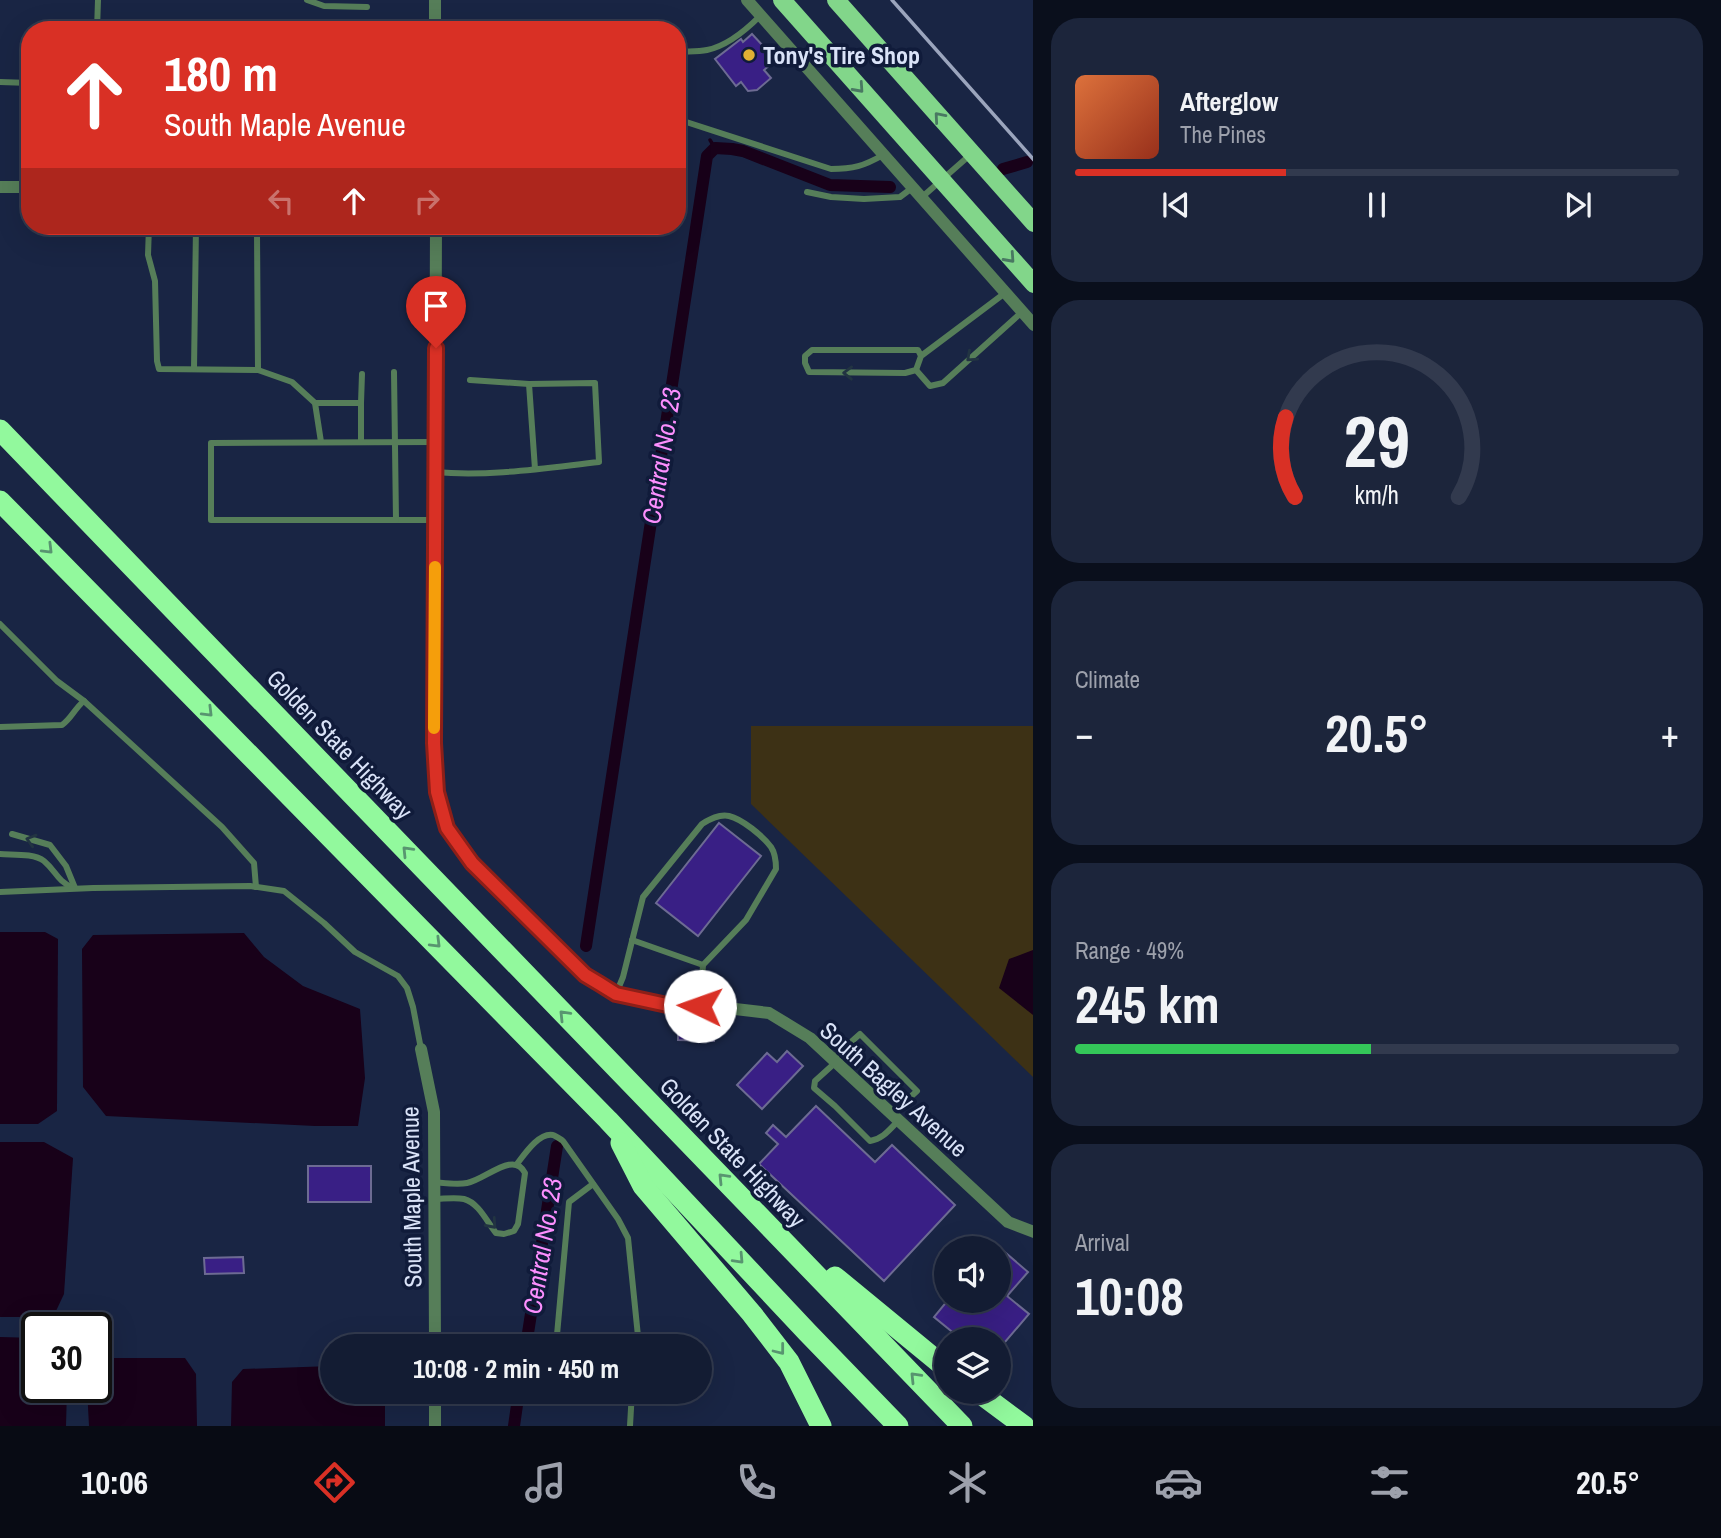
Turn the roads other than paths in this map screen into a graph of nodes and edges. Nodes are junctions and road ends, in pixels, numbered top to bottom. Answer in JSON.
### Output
{"nodes":[{"id":1,"x":98,"y":0,"type":"edge"},
{"id":2,"x":307,"y":0,"type":"edge"},
{"id":3,"x":435,"y":0,"type":"edge"},
{"id":4,"x":747,"y":0,"type":"edge"},
{"id":5,"x":782,"y":0,"type":"edge"},
{"id":6,"x":836,"y":0,"type":"edge"},
{"id":7,"x":367,"y":7,"type":"dead end"},
{"id":8,"x":761,"y":16,"type":"junction"},
{"id":9,"x":97,"y":21,"type":"edge"},
{"id":10,"x":435,"y":21,"type":"edge"},
{"id":11,"x":686,"y":51,"type":"edge"},
{"id":12,"x":0,"y":82,"type":"edge"},
{"id":13,"x":21,"y":83,"type":"edge"},
{"id":14,"x":686,"y":122,"type":"edge"},
{"id":15,"x":972,"y":153,"type":"junction"},
{"id":16,"x":883,"y":155,"type":"junction"},
{"id":17,"x":942,"y":181,"type":"junction"},
{"id":18,"x":0,"y":187,"type":"edge"},
{"id":19,"x":21,"y":187,"type":"edge"},
{"id":20,"x":807,"y":192,"type":"dead end"},
{"id":21,"x":917,"y":193,"type":"junction"},
{"id":22,"x":1033,"y":223,"type":"edge"},
{"id":23,"x":149,"y":235,"type":"edge"},
{"id":24,"x":196,"y":235,"type":"edge"},
{"id":25,"x":257,"y":235,"type":"edge"},
{"id":26,"x":436,"y":235,"type":"edge"},
{"id":27,"x":1033,"y":284,"type":"edge"},
{"id":28,"x":1005,"y":293,"type":"junction"},
{"id":29,"x":1022,"y":312,"type":"junction"},
{"id":30,"x":1033,"y":325,"type":"edge"},
{"id":31,"x":921,"y":356,"type":"junction"},
{"id":32,"x":194,"y":369,"type":"junction"},
{"id":33,"x":258,"y":370,"type":"junction"},
{"id":34,"x":916,"y":370,"type":"junction"},
{"id":35,"x":394,"y":372,"type":"dead end"},
{"id":36,"x":362,"y":374,"type":"dead end"},
{"id":37,"x":470,"y":380,"type":"dead end"},
{"id":38,"x":529,"y":384,"type":"junction"},
{"id":39,"x":315,"y":403,"type":"junction"},
{"id":40,"x":361,"y":403,"type":"junction"},
{"id":41,"x":0,"y":430,"type":"edge"},
{"id":42,"x":321,"y":442,"type":"junction"},
{"id":43,"x":361,"y":442,"type":"junction"},
{"id":44,"x":395,"y":442,"type":"junction"},
{"id":45,"x":435,"y":442,"type":"junction"},
{"id":46,"x":535,"y":469,"type":"junction"},
{"id":47,"x":435,"y":472,"type":"junction"},
{"id":48,"x":0,"y":501,"type":"edge"},
{"id":49,"x":396,"y":520,"type":"junction"},
{"id":50,"x":435,"y":520,"type":"junction"},
{"id":51,"x":0,"y":624,"type":"edge"},
{"id":52,"x":84,"y":701,"type":"junction"},
{"id":53,"x":0,"y":727,"type":"edge"},
{"id":54,"x":12,"y":834,"type":"dead end"},
{"id":55,"x":0,"y":854,"type":"edge"},
{"id":56,"x":257,"y":887,"type":"junction"},
{"id":57,"x":75,"y":888,"type":"junction"},
{"id":58,"x":0,"y":892,"type":"edge"},
{"id":59,"x":632,"y":940,"type":"junction"},
{"id":60,"x":703,"y":965,"type":"junction"},
{"id":61,"x":616,"y":994,"type":"junction"},
{"id":62,"x":700,"y":1006,"type":"junction"},
{"id":63,"x":421,"y":1049,"type":"joint"},
{"id":64,"x":834,"y":1060,"type":"junction"},
{"id":65,"x":896,"y":1117,"type":"junction"},
{"id":66,"x":608,"y":1119,"type":"junction"},
{"id":67,"x":517,"y":1164,"type":"junction"},
{"id":68,"x":434,"y":1182,"type":"junction"},
{"id":69,"x":593,"y":1184,"type":"junction"},
{"id":70,"x":434,"y":1199,"type":"junction"},
{"id":71,"x":750,"y":1206,"type":"junction"},
{"id":72,"x":1033,"y":1232,"type":"edge"},
{"id":73,"x":435,"y":1334,"type":"edge"},
{"id":74,"x":557,"y":1334,"type":"edge"},
{"id":75,"x":638,"y":1334,"type":"edge"},
{"id":76,"x":934,"y":1358,"type":"edge"},
{"id":77,"x":435,"y":1404,"type":"edge"},
{"id":78,"x":631,"y":1404,"type":"edge"},
{"id":79,"x":994,"y":1404,"type":"edge"},
{"id":80,"x":435,"y":1426,"type":"edge"},
{"id":81,"x":630,"y":1426,"type":"edge"},
{"id":82,"x":821,"y":1426,"type":"edge"},
{"id":83,"x":898,"y":1426,"type":"edge"},
{"id":84,"x":962,"y":1426,"type":"edge"},
{"id":85,"x":1024,"y":1426,"type":"edge"}],
"edges":[{"from":1,"to":9,"type":"lane"},
{"from":2,"to":7,"type":"lane"},
{"from":3,"to":10,"type":"street"},
{"from":4,"to":8,"type":"street"},
{"from":5,"to":17,"type":"main road","one_way":true},
{"from":15,"to":6,"type":"main road","one_way":true},
{"from":8,"to":11,"type":"lane"},
{"from":8,"to":16,"type":"street"},
{"from":12,"to":13,"type":"lane"},
{"from":14,"to":16,"type":"lane"},
{"from":15,"to":17,"type":"lane"},
{"from":15,"to":22,"type":"main road"},
{"from":16,"to":21,"type":"street"},
{"from":17,"to":21,"type":"lane"},
{"from":17,"to":27,"type":"main road","one_way":true},
{"from":18,"to":19,"type":"street"},
{"from":20,"to":21,"type":"lane"},
{"from":21,"to":28,"type":"street"},
{"from":23,"to":32,"type":"lane"},
{"from":24,"to":32,"type":"lane"},
{"from":25,"to":33,"type":"lane"},
{"from":26,"to":45,"type":"street"},
{"from":28,"to":29,"type":"street"},
{"from":28,"to":31,"type":"lane"},
{"from":29,"to":30,"type":"street"},
{"from":29,"to":34,"type":"lane","one_way":true},
{"from":31,"to":34,"type":"lane"},
{"from":34,"to":31,"type":"lane","one_way":true},
{"from":32,"to":33,"type":"lane"},
{"from":33,"to":39,"type":"lane"},
{"from":35,"to":44,"type":"lane"},
{"from":36,"to":40,"type":"lane"},
{"from":37,"to":38,"type":"lane"},
{"from":38,"to":46,"type":"lane"},
{"from":38,"to":46,"type":"lane"},
{"from":39,"to":40,"type":"lane"},
{"from":39,"to":42,"type":"lane"},
{"from":40,"to":43,"type":"lane"},
{"from":71,"to":41,"type":"highway","name":"Golden State Highway","one_way":true},
{"from":42,"to":43,"type":"lane"},
{"from":42,"to":49,"type":"lane"},
{"from":43,"to":44,"type":"lane"},
{"from":44,"to":45,"type":"lane"},
{"from":44,"to":49,"type":"lane"},
{"from":45,"to":47,"type":"street"},
{"from":46,"to":47,"type":"lane"},
{"from":47,"to":50,"type":"street"},
{"from":48,"to":66,"type":"highway","one_way":true},
{"from":49,"to":50,"type":"lane"},
{"from":50,"to":61,"type":"street","name":"South Bagley Avenue"},
{"from":51,"to":52,"type":"lane"},
{"from":52,"to":53,"type":"lane"},
{"from":52,"to":56,"type":"lane"},
{"from":57,"to":54,"type":"lane","one_way":true},
{"from":55,"to":57,"type":"lane"},
{"from":56,"to":57,"type":"lane"},
{"from":56,"to":63,"type":"lane"},
{"from":57,"to":58,"type":"lane"},
{"from":59,"to":60,"type":"lane"},
{"from":59,"to":60,"type":"lane"},
{"from":59,"to":61,"type":"lane"},
{"from":60,"to":62,"type":"lane"},
{"from":61,"to":62,"type":"street","name":"South Bagley Avenue"},
{"from":62,"to":64,"type":"street","name":"South Bagley Avenue"},
{"from":63,"to":68,"type":"street","name":"South Maple Avenue"},
{"from":64,"to":65,"type":"street","name":"South Bagley Avenue"},
{"from":64,"to":65,"type":"lane"},
{"from":64,"to":65,"type":"lane"},
{"from":65,"to":72,"type":"street","name":"South Bagley Avenue"},
{"from":66,"to":82,"type":"highway","one_way":true},
{"from":66,"to":83,"type":"highway","one_way":true},
{"from":67,"to":68,"type":"lane"},
{"from":67,"to":69,"type":"lane"},
{"from":70,"to":67,"type":"lane","one_way":true},
{"from":68,"to":70,"type":"street","name":"South Maple Avenue"},
{"from":69,"to":74,"type":"lane"},
{"from":69,"to":75,"type":"lane"},
{"from":70,"to":73,"type":"street","name":"South Maple Avenue"},
{"from":71,"to":76,"type":"highway"},
{"from":84,"to":71,"type":"highway","name":"Golden State Highway","one_way":true},
{"from":77,"to":80,"type":"street"},
{"from":78,"to":81,"type":"lane"},
{"from":79,"to":85,"type":"highway"}]}
